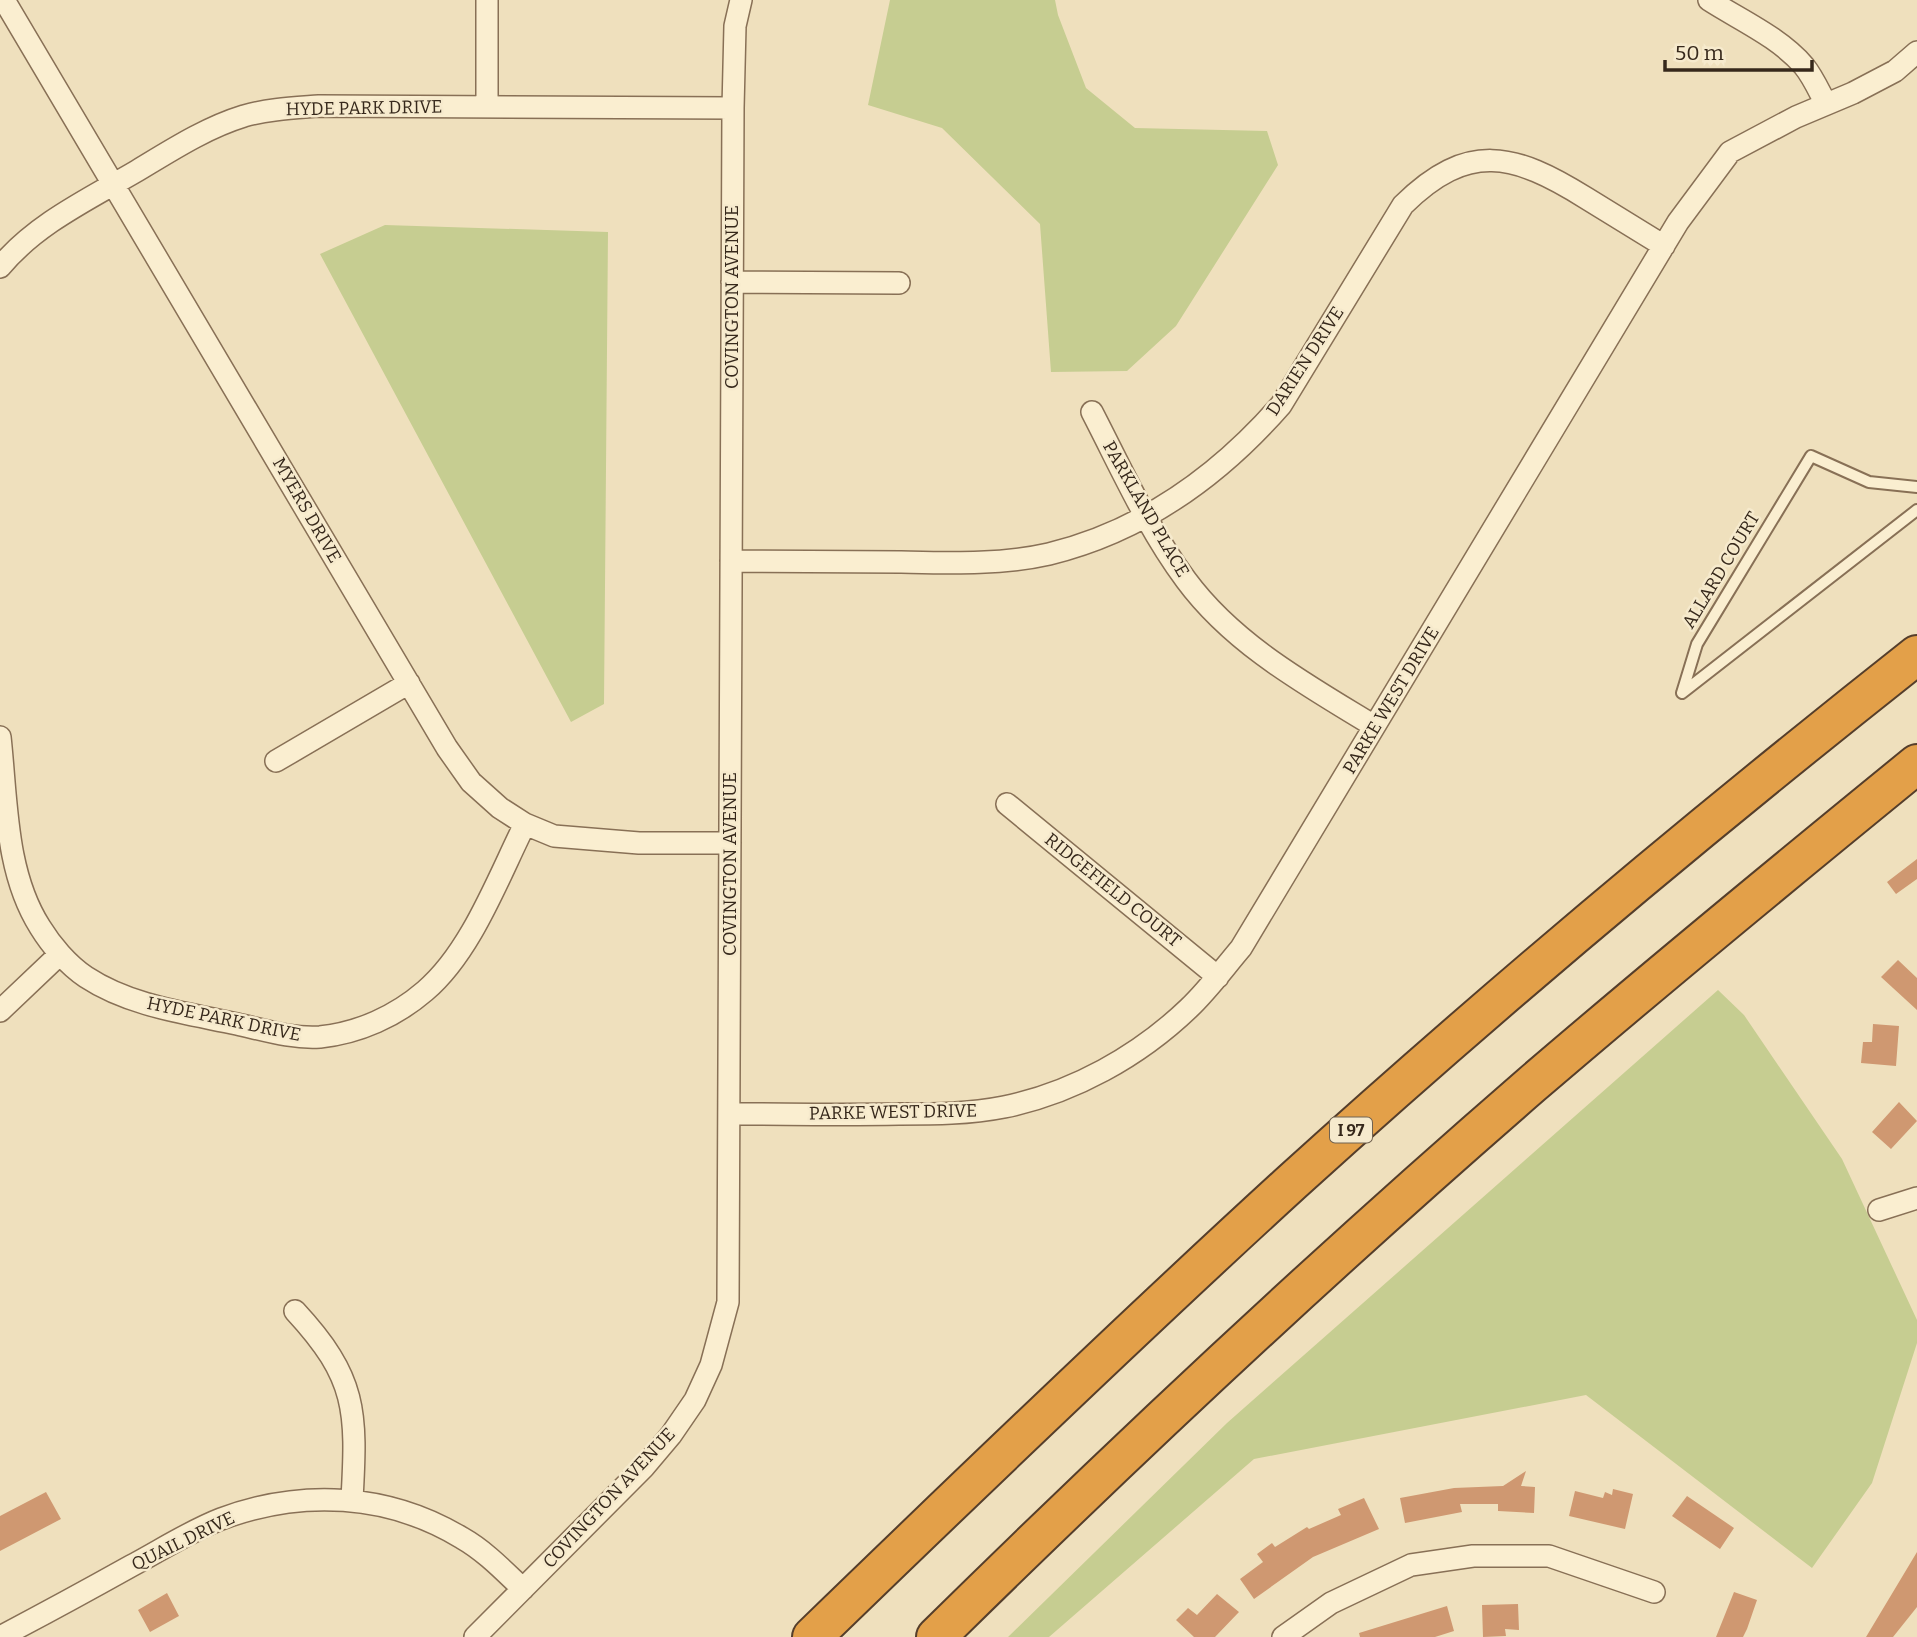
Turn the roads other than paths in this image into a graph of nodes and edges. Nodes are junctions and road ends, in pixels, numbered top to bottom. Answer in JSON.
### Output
{"nodes":[{"id":1,"x":4,"y":0,"type":"edge"},
{"id":2,"x":487,"y":0,"type":"edge"},
{"id":3,"x":741,"y":0,"type":"edge"},
{"id":4,"x":1709,"y":0,"type":"edge"},
{"id":5,"x":1917,"y":52,"type":"edge"},
{"id":6,"x":1826,"y":104,"type":"junction"},
{"id":7,"x":487,"y":107,"type":"junction"},
{"id":8,"x":733,"y":108,"type":"junction"},
{"id":9,"x":114,"y":184,"type":"junction"},
{"id":10,"x":1664,"y":246,"type":"junction"},
{"id":11,"x":0,"y":267,"type":"edge"},
{"id":12,"x":732,"y":282,"type":"junction"},
{"id":13,"x":899,"y":283,"type":"dead end"},
{"id":14,"x":1092,"y":412,"type":"dead end"},
{"id":15,"x":1917,"y":487,"type":"edge"},
{"id":16,"x":1917,"y":510,"type":"edge"},
{"id":17,"x":1147,"y":517,"type":"junction"},
{"id":18,"x":731,"y":561,"type":"junction"},
{"id":19,"x":1917,"y":655,"type":"edge"},
{"id":20,"x":409,"y":683,"type":"junction"},
{"id":21,"x":1374,"y":726,"type":"junction"},
{"id":22,"x":0,"y":737,"type":"edge"},
{"id":23,"x":276,"y":761,"type":"dead end"},
{"id":24,"x":1917,"y":764,"type":"edge"},
{"id":25,"x":1007,"y":804,"type":"dead end"},
{"id":26,"x":525,"y":824,"type":"junction"},
{"id":27,"x":730,"y":843,"type":"junction"},
{"id":28,"x":60,"y":954,"type":"junction"},
{"id":29,"x":1218,"y":977,"type":"junction"},
{"id":30,"x":0,"y":1011,"type":"edge"},
{"id":31,"x":729,"y":1114,"type":"junction"},
{"id":32,"x":1917,"y":1198,"type":"edge"},
{"id":33,"x":1879,"y":1210,"type":"dead end"},
{"id":34,"x":295,"y":1311,"type":"dead end"},
{"id":35,"x":352,"y":1499,"type":"junction"},
{"id":36,"x":523,"y":1589,"type":"junction"},
{"id":37,"x":1654,"y":1592,"type":"dead end"},
{"id":38,"x":36,"y":1628,"type":"edge"},
{"id":39,"x":0,"y":1637,"type":"edge"},
{"id":40,"x":475,"y":1637,"type":"edge"},
{"id":41,"x":812,"y":1637,"type":"edge"},
{"id":42,"x":936,"y":1637,"type":"edge"},
{"id":43,"x":1283,"y":1637,"type":"edge"}],
"edges":[{"from":1,"to":9,"type":"street","name":"MYERS DRIVE"},
{"from":2,"to":7,"type":"street"},
{"from":3,"to":8,"type":"street","name":"COVINGTON AVENUE"},
{"from":4,"to":6,"type":"street"},
{"from":5,"to":6,"type":"street","name":"PARKE WEST DRIVE"},
{"from":6,"to":10,"type":"street","name":"PARKE WEST DRIVE"},
{"from":7,"to":8,"type":"street","name":"HYDE PARK DRIVE"},
{"from":7,"to":9,"type":"street","name":"HYDE PARK DRIVE"},
{"from":8,"to":12,"type":"street","name":"COVINGTON AVENUE"},
{"from":9,"to":11,"type":"street","name":"HYDE PARK DRIVE"},
{"from":9,"to":20,"type":"street","name":"MYERS DRIVE"},
{"from":10,"to":17,"type":"street","name":"DARIEN DRIVE"},
{"from":10,"to":21,"type":"street","name":"PARKE WEST DRIVE"},
{"from":12,"to":13,"type":"street"},
{"from":12,"to":18,"type":"street","name":"COVINGTON AVENUE"},
{"from":14,"to":17,"type":"street","name":"PARKLAND PLACE"},
{"from":15,"to":16,"type":"lane","name":"ALLARD COURT"},
{"from":17,"to":18,"type":"street","name":"DARIEN DRIVE"},
{"from":17,"to":21,"type":"street","name":"PARKLAND PLACE"},
{"from":18,"to":27,"type":"street","name":"COVINGTON AVENUE"},
{"from":19,"to":41,"type":"highway","number":"I 97"},
{"from":20,"to":23,"type":"street"},
{"from":20,"to":26,"type":"street","name":"MYERS DRIVE"},
{"from":21,"to":29,"type":"street","name":"PARKE WEST DRIVE"},
{"from":22,"to":28,"type":"street","name":"HYDE PARK DRIVE"},
{"from":24,"to":42,"type":"highway"},
{"from":25,"to":29,"type":"street","name":"RIDGEFIELD COURT"},
{"from":26,"to":27,"type":"street","name":"MYERS DRIVE"},
{"from":26,"to":28,"type":"street","name":"HYDE PARK DRIVE"},
{"from":27,"to":31,"type":"street","name":"COVINGTON AVENUE"},
{"from":28,"to":30,"type":"street"},
{"from":29,"to":31,"type":"street","name":"PARKE WEST DRIVE"},
{"from":31,"to":36,"type":"street","name":"COVINGTON AVENUE"},
{"from":32,"to":33,"type":"street"},
{"from":34,"to":35,"type":"street"},
{"from":35,"to":36,"type":"street","name":"QUAIL DRIVE"},
{"from":35,"to":38,"type":"street","name":"QUAIL DRIVE"},
{"from":36,"to":40,"type":"street","name":"COVINGTON AVENUE"},
{"from":37,"to":43,"type":"street"},
{"from":38,"to":39,"type":"street","name":"QUAIL DRIVE"}]}
